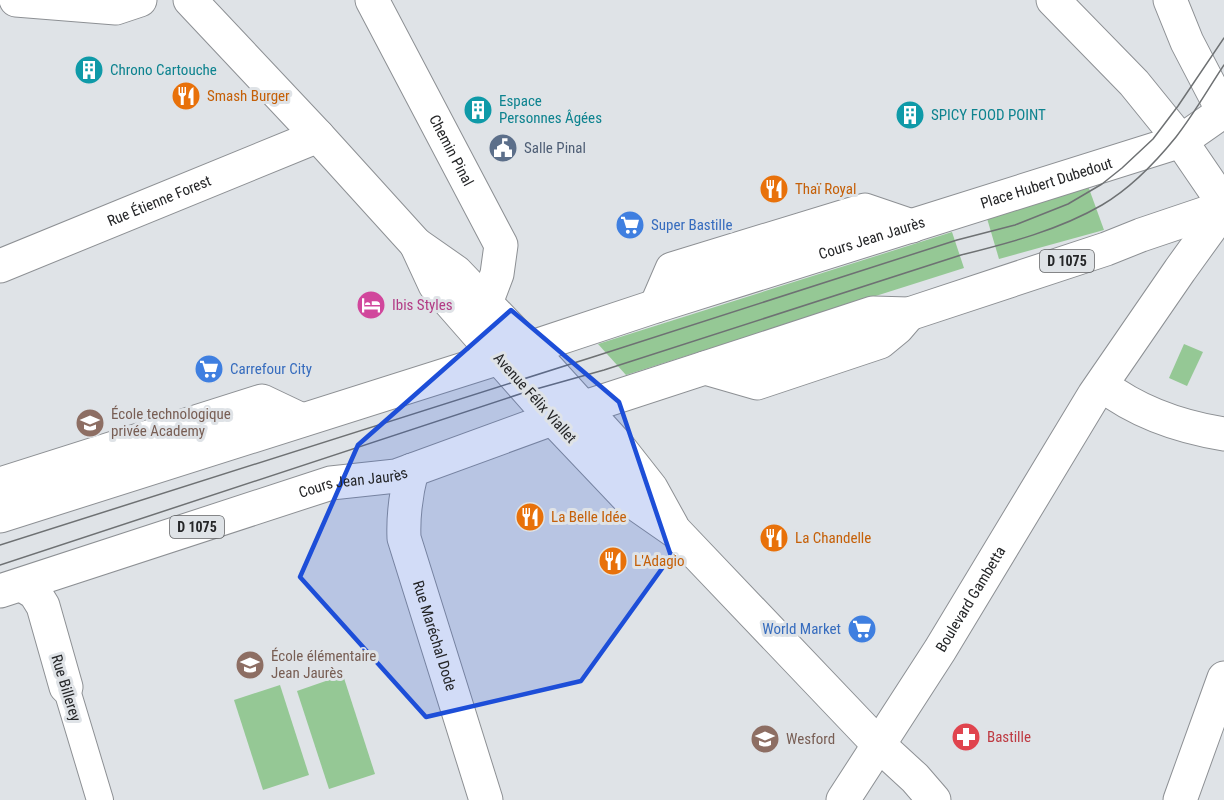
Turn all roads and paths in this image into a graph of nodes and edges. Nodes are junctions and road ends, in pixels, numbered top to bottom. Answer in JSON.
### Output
{"nodes":[{"id":1,"x":16,"y":0,"type":"edge"},
{"id":2,"x":140,"y":0,"type":"edge"},
{"id":3,"x":190,"y":0,"type":"edge"},
{"id":4,"x":372,"y":0,"type":"edge"},
{"id":5,"x":1053,"y":0,"type":"edge"},
{"id":6,"x":1170,"y":0,"type":"edge"},
{"id":7,"x":1224,"y":112,"type":"edge"},
{"id":8,"x":318,"y":136,"type":"junction"},
{"id":9,"x":1180,"y":141,"type":"junction"},
{"id":10,"x":1224,"y":206,"type":"edge"},
{"id":11,"x":912,"y":226,"type":"joint"},
{"id":12,"x":416,"y":244,"type":"junction"},
{"id":13,"x":0,"y":266,"type":"edge"},
{"id":14,"x":486,"y":303,"type":"junction"},
{"id":15,"x":530,"y":348,"type":"junction"},
{"id":16,"x":499,"y":358,"type":"junction"},
{"id":17,"x":1098,"y":390,"type":"junction"},
{"id":18,"x":568,"y":413,"type":"junction"},
{"id":19,"x":302,"y":420,"type":"junction"},
{"id":20,"x":1224,"y":434,"type":"edge"},
{"id":21,"x":412,"y":470,"type":"junction"},
{"id":22,"x":0,"y":484,"type":"edge"},
{"id":23,"x":0,"y":516,"type":"edge"},
{"id":24,"x":11,"y":588,"type":"edge"},
{"id":25,"x":1224,"y":678,"type":"edge"},
{"id":26,"x":66,"y":687,"type":"joint"},
{"id":27,"x":879,"y":745,"type":"junction"},
{"id":28,"x":100,"y":800,"type":"edge"},
{"id":29,"x":486,"y":800,"type":"edge"},
{"id":30,"x":843,"y":800,"type":"edge"},
{"id":31,"x":934,"y":800,"type":"edge"},
{"id":32,"x":1180,"y":800,"type":"edge"}],
"edges":[{"from":1,"to":2,"type":"street"},
{"from":3,"to":8,"type":"street","name":"Avenue Félix Viallet"},
{"from":4,"to":14,"type":"street","name":"Chemin Pinal"},
{"from":5,"to":9,"type":"street"},
{"from":6,"to":7,"type":"street"},
{"from":7,"to":9,"type":"street","name":"Place Hubert Dubedout"},
{"from":8,"to":12,"type":"street","name":"Avenue Félix Viallet"},
{"from":8,"to":13,"type":"street","name":"Rue Étienne Forest"},
{"from":9,"to":10,"type":"street"},
{"from":9,"to":11,"type":"street","name":"Place Hubert Dubedout"},
{"from":10,"to":17,"type":"street"},
{"from":10,"to":18,"type":"street","name":"Cours Jean Jaurès","number":"D 1075"},
{"from":11,"to":15,"type":"street","name":"Cours Jean Jaurès"},
{"from":12,"to":14,"type":"street","name":"Avenue Félix Viallet"},
{"from":12,"to":16,"type":"street","name":"Avenue Félix Viallet"},
{"from":14,"to":15,"type":"street","name":"Avenue Félix Viallet"},
{"from":15,"to":16,"type":"street","name":"Cours Jean Jaurès"},
{"from":15,"to":18,"type":"street","name":"Avenue Félix Viallet"},
{"from":16,"to":18,"type":"street","name":"Avenue Félix Viallet"},
{"from":16,"to":19,"type":"street","name":"Cours Jean Jaurès"},
{"from":17,"to":20,"type":"street"},
{"from":17,"to":27,"type":"street","name":"Boulevard Gambetta"},
{"from":18,"to":21,"type":"street","name":"Cours Jean Jaurès","number":"D 1075"},
{"from":18,"to":27,"type":"street","name":"Avenue Félix Viallet"},
{"from":19,"to":22,"type":"street"},
{"from":19,"to":23,"type":"street","name":"Cours Jean Jaurès"},
{"from":21,"to":24,"type":"street","name":"Cours Jean Jaurès","number":"D 1075"},
{"from":21,"to":29,"type":"street","name":"Rue Maréchal Dode"},
{"from":24,"to":26,"type":"street","name":"Rue Billerey"},
{"from":25,"to":32,"type":"street"},
{"from":26,"to":28,"type":"street","name":"Rue Billerey"},
{"from":27,"to":30,"type":"street","name":"Boulevard Gambetta"},
{"from":27,"to":31,"type":"street","name":"Avenue Félix Viallet"}]}
